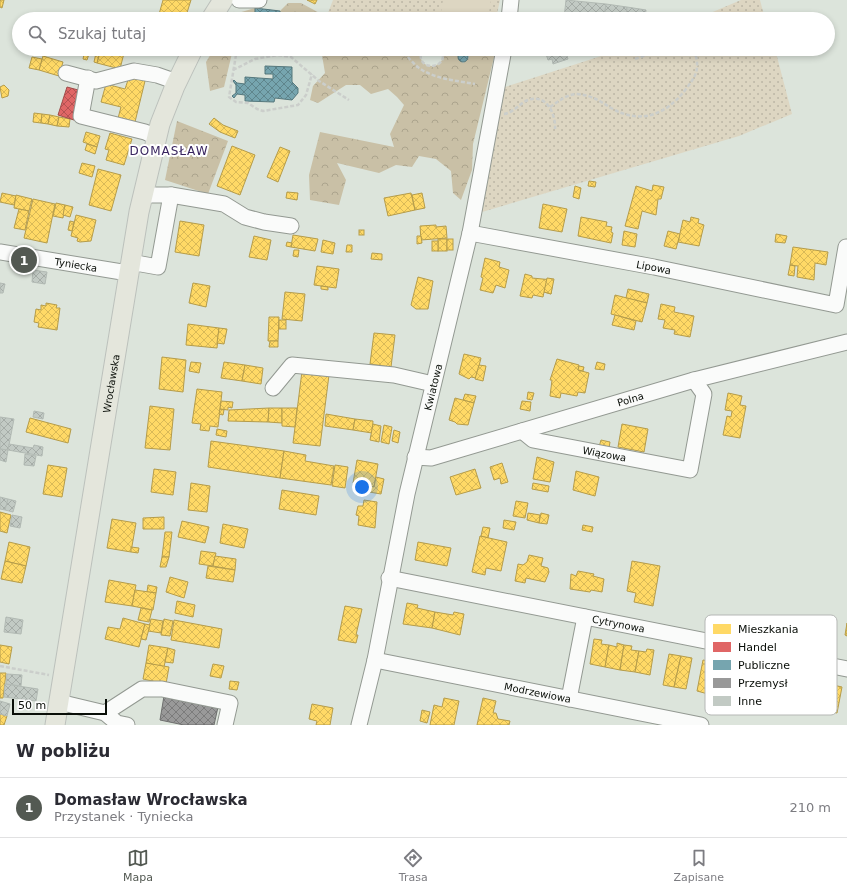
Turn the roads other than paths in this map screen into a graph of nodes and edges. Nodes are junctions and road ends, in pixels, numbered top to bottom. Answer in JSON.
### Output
{"nodes":[{"id":1,"x":222,"y":0,"type":"edge"},
{"id":2,"x":239,"y":0,"type":"edge"},
{"id":3,"x":259,"y":0,"type":"edge"},
{"id":4,"x":511,"y":0,"type":"edge"},
{"id":5,"x":215,"y":12,"type":"edge"},
{"id":6,"x":510,"y":12,"type":"edge"},
{"id":7,"x":190,"y":56,"type":"edge"},
{"id":8,"x":503,"y":56,"type":"edge"},
{"id":9,"x":66,"y":73,"type":"dead end"},
{"id":10,"x":88,"y":78,"type":"junction"},
{"id":11,"x":177,"y":82,"type":"junction"},
{"id":12,"x":156,"y":137,"type":"junction"},
{"id":13,"x":142,"y":195,"type":"junction"},
{"id":14,"x":171,"y":195,"type":"junction"},
{"id":15,"x":291,"y":226,"type":"dead end"},
{"id":16,"x":470,"y":233,"type":"junction"},
{"id":17,"x":846,"y":247,"type":"edge"},
{"id":18,"x":0,"y":252,"type":"edge"},
{"id":19,"x":129,"y":267,"type":"junction"},
{"id":20,"x":847,"y":342,"type":"edge"},
{"id":21,"x":694,"y":380,"type":"junction"},
{"id":22,"x":433,"y":384,"type":"junction"},
{"id":23,"x":273,"y":388,"type":"dead end"},
{"id":24,"x":522,"y":431,"type":"junction"},
{"id":25,"x":415,"y":457,"type":"junction"},
{"id":26,"x":390,"y":578,"type":"junction"},
{"id":27,"x":585,"y":617,"type":"junction"},
{"id":28,"x":705,"y":641,"type":"edge"},
{"id":29,"x":375,"y":660,"type":"junction"},
{"id":30,"x":837,"y":667,"type":"edge"},
{"id":31,"x":847,"y":669,"type":"edge"},
{"id":32,"x":569,"y":699,"type":"junction"},
{"id":33,"x":59,"y":702,"type":"junction"},
{"id":34,"x":105,"y":713,"type":"junction"},
{"id":35,"x":56,"y":725,"type":"edge"},
{"id":36,"x":127,"y":725,"type":"edge"},
{"id":37,"x":225,"y":725,"type":"edge"},
{"id":38,"x":359,"y":725,"type":"edge"},
{"id":39,"x":701,"y":725,"type":"edge"}],
"edges":[{"from":1,"to":5,"type":"main road"},
{"from":2,"to":3,"type":"street"},
{"from":4,"to":6,"type":"street"},
{"from":7,"to":11,"type":"main road","name":"Wrocławska"},
{"from":8,"to":16,"type":"street","name":"Kwiatowa"},
{"from":9,"to":10,"type":"street"},
{"from":10,"to":11,"type":"street"},
{"from":10,"to":12,"type":"street"},
{"from":11,"to":12,"type":"main road","name":"Wrocławska"},
{"from":12,"to":13,"type":"main road","name":"Wrocławska"},
{"from":13,"to":14,"type":"street"},
{"from":13,"to":19,"type":"main road","name":"Wrocławska"},
{"from":14,"to":15,"type":"street"},
{"from":14,"to":19,"type":"street","name":"Tyniecka"},
{"from":16,"to":17,"type":"street","name":"Lipowa"},
{"from":16,"to":22,"type":"street","name":"Kwiatowa"},
{"from":18,"to":19,"type":"street","name":"Tyniecka"},
{"from":19,"to":33,"type":"main road","name":"Wrocławska"},
{"from":20,"to":21,"type":"street","name":"Polna"},
{"from":21,"to":24,"type":"street","name":"Polna"},
{"from":21,"to":24,"type":"street","name":"Wiązowa"},
{"from":22,"to":23,"type":"street"},
{"from":22,"to":25,"type":"street","name":"Kwiatowa"},
{"from":24,"to":25,"type":"street","name":"Polna"},
{"from":25,"to":26,"type":"street","name":"Kwiatowa"},
{"from":26,"to":27,"type":"street","name":"Cytrynowa"},
{"from":26,"to":29,"type":"street","name":"Kwiatowa"},
{"from":27,"to":28,"type":"street","name":"Cytrynowa"},
{"from":27,"to":32,"type":"street"},
{"from":29,"to":32,"type":"street","name":"Modrzewiowa"},
{"from":29,"to":38,"type":"street","name":"Kwiatowa"},
{"from":30,"to":31,"type":"street","name":"Cytrynowa"},
{"from":32,"to":39,"type":"street","name":"Modrzewiowa"},
{"from":33,"to":34,"type":"street"},
{"from":33,"to":35,"type":"main road","name":"Wrocławska"},
{"from":34,"to":36,"type":"street"},
{"from":34,"to":37,"type":"street"}]}
